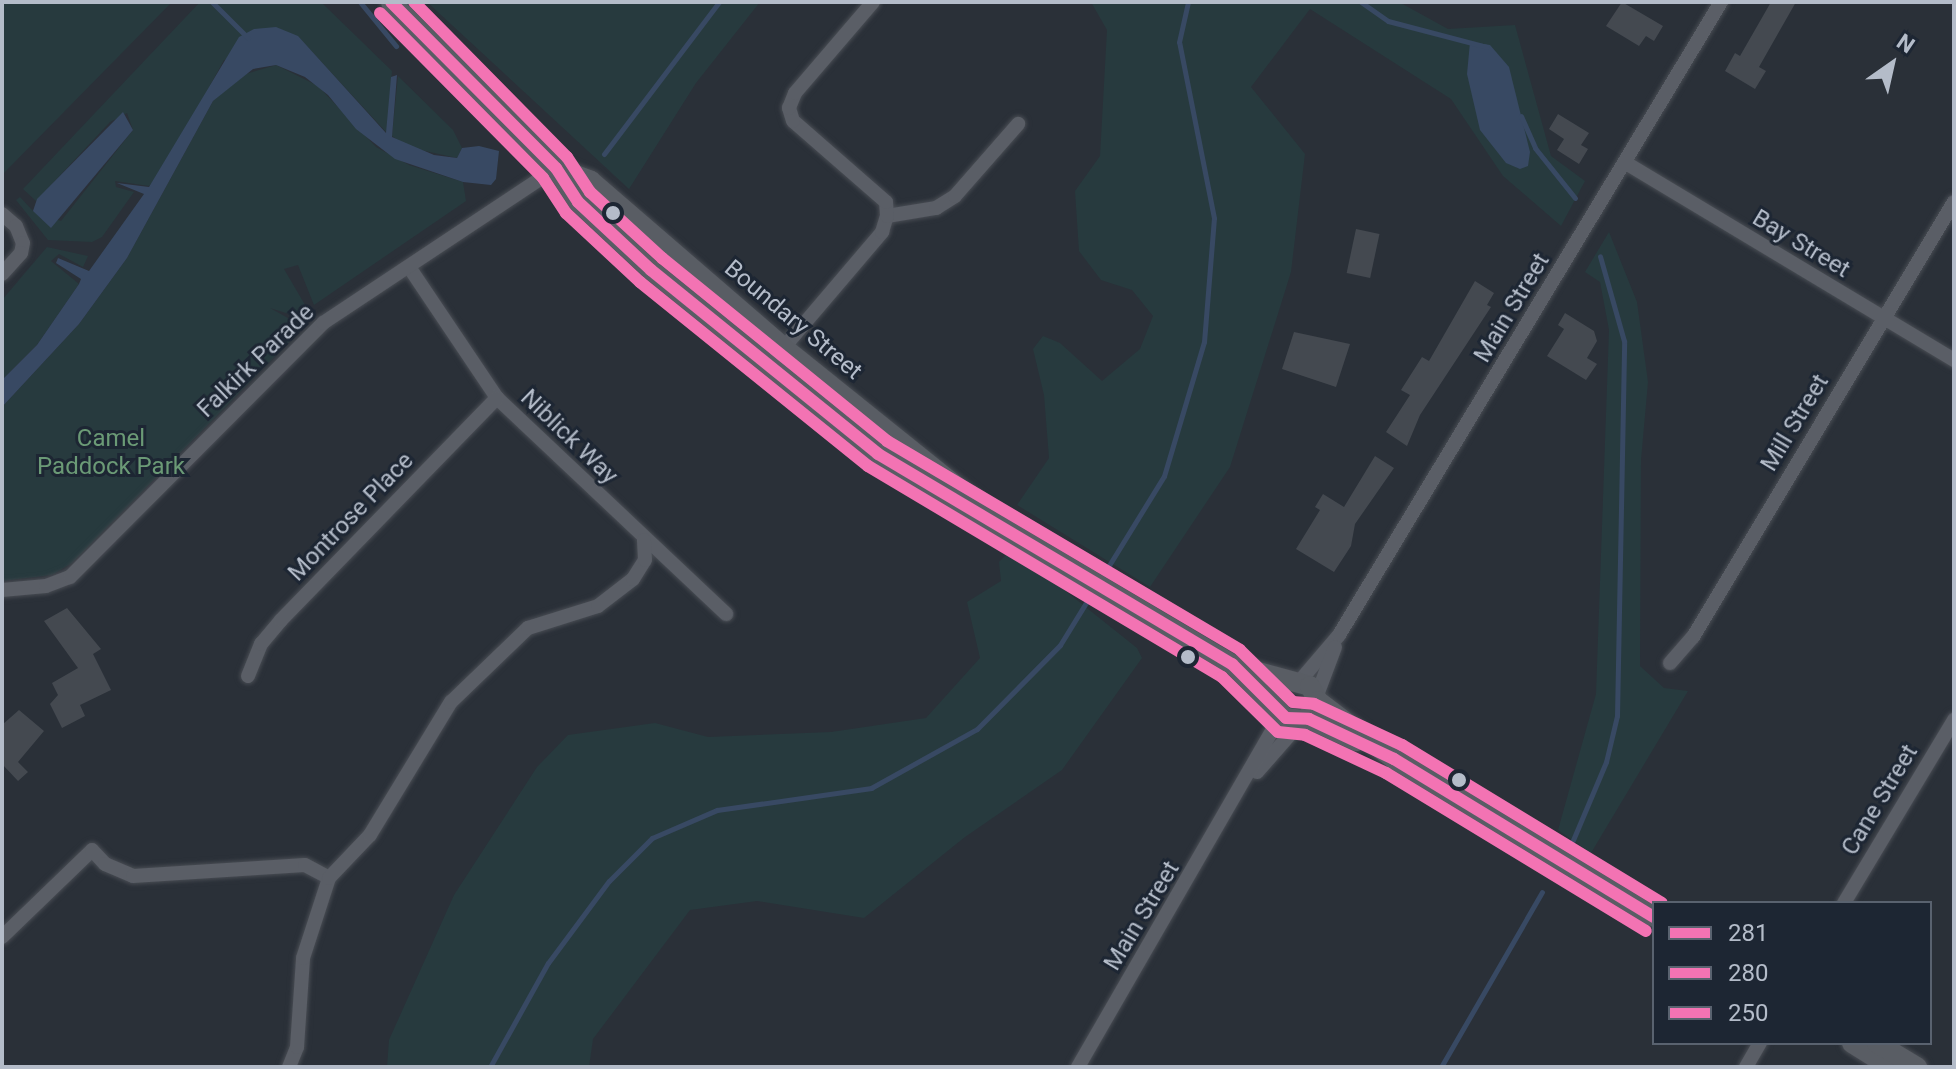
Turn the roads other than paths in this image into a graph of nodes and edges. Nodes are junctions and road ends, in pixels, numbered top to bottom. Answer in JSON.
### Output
{"nodes":[{"id":1,"x":391,"y":2,"type":"edge"},
{"id":2,"x":873,"y":2,"type":"edge"},
{"id":3,"x":1721,"y":2,"type":"edge"},
{"id":4,"x":1018,"y":124,"type":"dead end"},
{"id":5,"x":1626,"y":163,"type":"junction"},
{"id":6,"x":556,"y":168,"type":"junction"},
{"id":7,"x":1954,"y":202,"type":"edge"},
{"id":8,"x":2,"y":214,"type":"edge"},
{"id":9,"x":887,"y":216,"type":"junction"},
{"id":10,"x":409,"y":267,"type":"junction"},
{"id":11,"x":2,"y":274,"type":"edge"},
{"id":12,"x":1883,"y":320,"type":"junction"},
{"id":13,"x":783,"y":347,"type":"junction"},
{"id":14,"x":1954,"y":360,"type":"edge"},
{"id":15,"x":769,"y":365,"type":"junction"},
{"id":16,"x":497,"y":398,"type":"junction"},
{"id":17,"x":994,"y":519,"type":"junction"},
{"id":18,"x":644,"y":540,"type":"junction"},
{"id":19,"x":2,"y":590,"type":"edge"},
{"id":20,"x":726,"y":614,"type":"dead end"},
{"id":21,"x":1339,"y":635,"type":"junction"},
{"id":22,"x":1670,"y":663,"type":"dead end"},
{"id":23,"x":1232,"y":664,"type":"junction"},
{"id":24,"x":248,"y":676,"type":"dead end"},
{"id":25,"x":1295,"y":683,"type":"junction"},
{"id":26,"x":1312,"y":709,"type":"junction"},
{"id":27,"x":1281,"y":711,"type":"junction"},
{"id":28,"x":1954,"y":720,"type":"edge"},
{"id":29,"x":1243,"y":788,"type":"junction"},
{"id":30,"x":329,"y":878,"type":"junction"},
{"id":31,"x":1845,"y":901,"type":"edge"},
{"id":32,"x":1652,"y":916,"type":"edge"},
{"id":33,"x":2,"y":937,"type":"edge"},
{"id":34,"x":1759,"y":1045,"type":"edge"},
{"id":35,"x":1855,"y":1045,"type":"edge"},
{"id":36,"x":1880,"y":1045,"type":"edge"},
{"id":37,"x":289,"y":1067,"type":"edge"},
{"id":38,"x":1078,"y":1067,"type":"edge"},
{"id":39,"x":1746,"y":1067,"type":"edge"},
{"id":40,"x":1890,"y":1067,"type":"edge"},
{"id":41,"x":1917,"y":1067,"type":"edge"}],
"edges":[{"from":1,"to":6,"type":"street","name":"Boundary Street"},
{"from":2,"to":9,"type":"street"},
{"from":3,"to":5,"type":"street","name":"Main Street"},
{"from":4,"to":9,"type":"street"},
{"from":5,"to":12,"type":"street","name":"Bay Street"},
{"from":5,"to":21,"type":"street","name":"Main Street"},
{"from":6,"to":10,"type":"street","name":"Falkirk Parade"},
{"from":6,"to":13,"type":"street","name":"Boundary Street"},
{"from":6,"to":15,"type":"street","name":"Boundary Street"},
{"from":7,"to":12,"type":"street","name":"Mill Street"},
{"from":8,"to":11,"type":"street"},
{"from":9,"to":13,"type":"street"},
{"from":10,"to":16,"type":"street","name":"Niblick Way"},
{"from":10,"to":19,"type":"street","name":"Falkirk Parade"},
{"from":12,"to":14,"type":"street","name":"Bay Street"},
{"from":12,"to":22,"type":"street","name":"Mill Street"},
{"from":13,"to":15,"type":"street"},
{"from":13,"to":17,"type":"street","name":"Boundary Street"},
{"from":15,"to":17,"type":"street","name":"Boundary Street"},
{"from":16,"to":18,"type":"street","name":"Niblick Way"},
{"from":16,"to":24,"type":"street","name":"Montrose Place"},
{"from":17,"to":23,"type":"street","name":"Boundary Street"},
{"from":18,"to":20,"type":"street","name":"Niblick Way"},
{"from":18,"to":30,"type":"street"},
{"from":21,"to":25,"type":"street","name":"Main Street"},
{"from":21,"to":26,"type":"street","name":"Main Street"},
{"from":23,"to":25,"type":"street","name":"Boundary Street"},
{"from":23,"to":27,"type":"street","name":"Boundary Street"},
{"from":25,"to":26,"type":"street","name":"Boundary Street"},
{"from":25,"to":27,"type":"street"},
{"from":26,"to":27,"type":"street","name":"Boundary Street"},
{"from":26,"to":29,"type":"street","name":"Main Street"},
{"from":26,"to":32,"type":"street","name":"Boundary Street"},
{"from":27,"to":29,"type":"street","name":"Main Street"},
{"from":28,"to":31,"type":"street","name":"Cane Street"},
{"from":29,"to":38,"type":"street","name":"Main Street"},
{"from":30,"to":33,"type":"street"},
{"from":30,"to":37,"type":"street"},
{"from":34,"to":39,"type":"street"},
{"from":35,"to":40,"type":"street"},
{"from":36,"to":41,"type":"street"}]}
